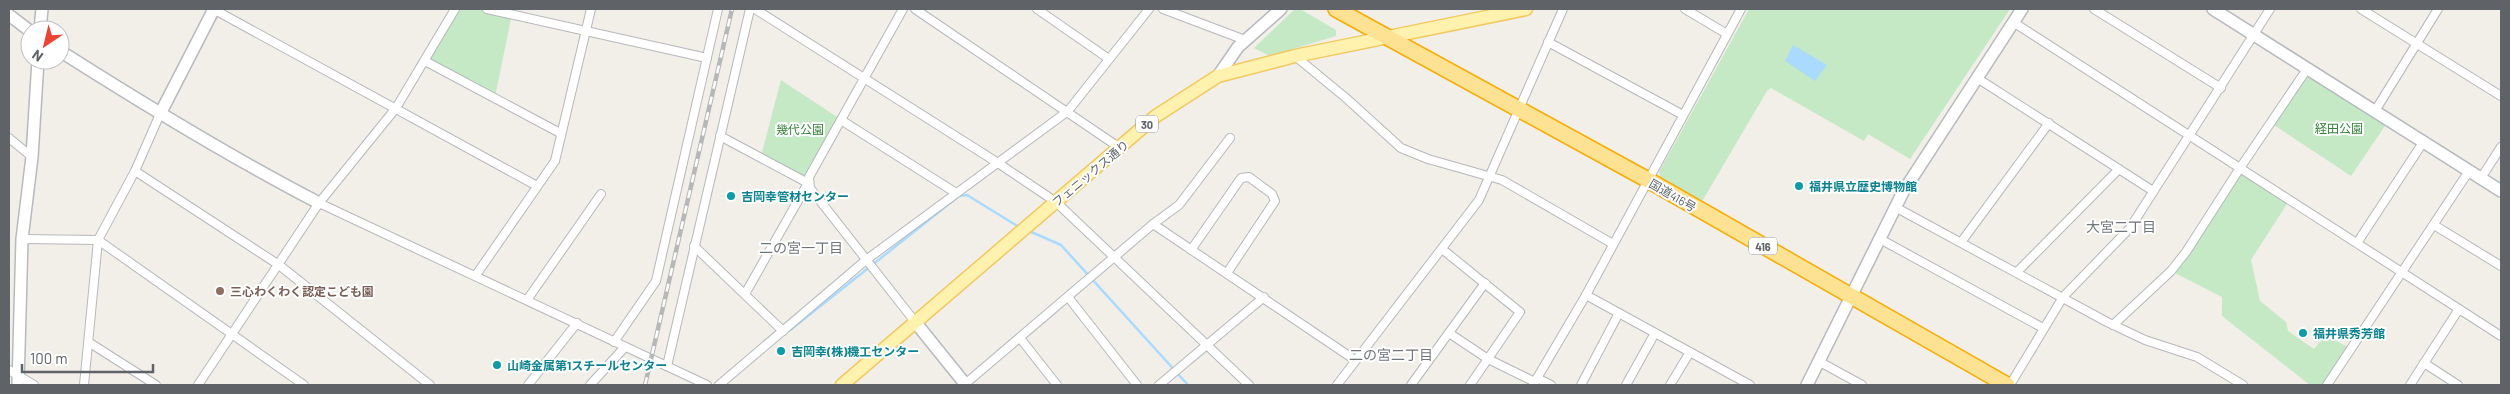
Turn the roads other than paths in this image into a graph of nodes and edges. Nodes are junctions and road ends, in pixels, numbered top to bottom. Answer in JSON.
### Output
{"nodes":[{"id":1,"x":214,"y":9,"type":"edge"},
{"id":2,"x":455,"y":9,"type":"edge"},
{"id":3,"x":486,"y":9,"type":"edge"},
{"id":4,"x":591,"y":9,"type":"edge"},
{"id":5,"x":718,"y":9,"type":"edge"},
{"id":6,"x":750,"y":9,"type":"edge"},
{"id":7,"x":755,"y":9,"type":"edge"},
{"id":8,"x":903,"y":9,"type":"edge"},
{"id":9,"x":915,"y":9,"type":"edge"},
{"id":10,"x":1037,"y":9,"type":"edge"},
{"id":11,"x":1149,"y":9,"type":"edge"},
{"id":12,"x":1163,"y":9,"type":"edge"},
{"id":13,"x":1281,"y":9,"type":"edge"},
{"id":14,"x":1336,"y":9,"type":"edge"},
{"id":15,"x":1526,"y":9,"type":"edge"},
{"id":16,"x":1563,"y":9,"type":"edge"},
{"id":17,"x":1685,"y":9,"type":"edge"},
{"id":18,"x":1741,"y":9,"type":"edge"},
{"id":19,"x":2022,"y":9,"type":"edge"},
{"id":20,"x":2094,"y":9,"type":"edge"},
{"id":21,"x":2213,"y":9,"type":"edge"},
{"id":22,"x":2270,"y":9,"type":"edge"},
{"id":23,"x":2361,"y":9,"type":"edge"},
{"id":24,"x":2438,"y":9,"type":"edge"},
{"id":25,"x":1489,"y":12,"type":"edge"},
{"id":26,"x":9,"y":15,"type":"edge"},
{"id":27,"x":2013,"y":22,"type":"junction"},
{"id":28,"x":20,"y":23,"type":"edge"},
{"id":29,"x":586,"y":30,"type":"junction"},
{"id":30,"x":1727,"y":34,"type":"junction"},
{"id":31,"x":2255,"y":35,"type":"junction"},
{"id":32,"x":1387,"y":37,"type":"junction"},
{"id":33,"x":1244,"y":40,"type":"junction"},
{"id":34,"x":1548,"y":42,"type":"junction"},
{"id":35,"x":2416,"y":43,"type":"junction"},
{"id":36,"x":1295,"y":56,"type":"junction"},
{"id":37,"x":70,"y":58,"type":"edge"},
{"id":38,"x":707,"y":58,"type":"junction"},
{"id":39,"x":1109,"y":58,"type":"junction"},
{"id":40,"x":425,"y":61,"type":"junction"},
{"id":41,"x":2307,"y":69,"type":"junction"},
{"id":42,"x":37,"y":70,"type":"edge"},
{"id":43,"x":1218,"y":76,"type":"junction"},
{"id":44,"x":864,"y":78,"type":"junction"},
{"id":45,"x":1977,"y":78,"type":"junction"},
{"id":46,"x":2221,"y":88,"type":"junction"},
{"id":47,"x":2501,"y":96,"type":"edge"},
{"id":48,"x":396,"y":108,"type":"junction"},
{"id":49,"x":1518,"y":108,"type":"junction"},
{"id":50,"x":1068,"y":111,"type":"junction"},
{"id":51,"x":2375,"y":111,"type":"junction"},
{"id":52,"x":160,"y":114,"type":"junction"},
{"id":53,"x":1683,"y":115,"type":"junction"},
{"id":54,"x":841,"y":120,"type":"junction"},
{"id":55,"x":2049,"y":123,"type":"junction"},
{"id":56,"x":560,"y":133,"type":"junction"},
{"id":57,"x":720,"y":136,"type":"junction"},
{"id":58,"x":2190,"y":136,"type":"junction"},
{"id":59,"x":9,"y":138,"type":"edge"},
{"id":60,"x":1230,"y":138,"type":"dead end"},
{"id":61,"x":2424,"y":141,"type":"junction"},
{"id":62,"x":2501,"y":146,"type":"edge"},
{"id":63,"x":1120,"y":148,"type":"junction"},
{"id":64,"x":32,"y":157,"type":"junction"},
{"id":65,"x":998,"y":163,"type":"junction"},
{"id":66,"x":2240,"y":168,"type":"junction"},
{"id":67,"x":2119,"y":169,"type":"junction"},
{"id":68,"x":135,"y":171,"type":"junction"},
{"id":69,"x":2469,"y":171,"type":"junction"},
{"id":70,"x":1490,"y":176,"type":"junction"},
{"id":71,"x":2481,"y":178,"type":"junction"},
{"id":72,"x":1648,"y":180,"type":"junction"},
{"id":73,"x":808,"y":183,"type":"junction"},
{"id":74,"x":537,"y":186,"type":"junction"},
{"id":75,"x":2153,"y":191,"type":"junction"},
{"id":76,"x":2501,"y":191,"type":"edge"},
{"id":77,"x":956,"y":193,"type":"junction"},
{"id":78,"x":601,"y":194,"type":"dead end"},
{"id":79,"x":1056,"y":202,"type":"junction"},
{"id":80,"x":319,"y":203,"type":"junction"},
{"id":81,"x":1895,"y":207,"type":"junction"},
{"id":82,"x":1153,"y":224,"type":"junction"},
{"id":83,"x":2434,"y":225,"type":"junction"},
{"id":84,"x":22,"y":239,"type":"junction"},
{"id":85,"x":1880,"y":239,"type":"junction"},
{"id":86,"x":98,"y":240,"type":"junction"},
{"id":87,"x":1962,"y":242,"type":"junction"},
{"id":88,"x":2357,"y":243,"type":"junction"},
{"id":89,"x":1613,"y":244,"type":"junction"},
{"id":90,"x":694,"y":246,"type":"junction"},
{"id":91,"x":1442,"y":249,"type":"junction"},
{"id":92,"x":1191,"y":250,"type":"junction"},
{"id":93,"x":1116,"y":257,"type":"junction"},
{"id":94,"x":866,"y":260,"type":"junction"},
{"id":95,"x":279,"y":265,"type":"junction"},
{"id":96,"x":2501,"y":266,"type":"edge"},
{"id":97,"x":2017,"y":272,"type":"junction"},
{"id":98,"x":1227,"y":273,"type":"junction"},
{"id":99,"x":2400,"y":273,"type":"junction"},
{"id":100,"x":476,"y":275,"type":"junction"},
{"id":101,"x":1485,"y":283,"type":"junction"},
{"id":102,"x":745,"y":294,"type":"junction"},
{"id":103,"x":1586,"y":295,"type":"junction"},
{"id":104,"x":1264,"y":297,"type":"junction"},
{"id":105,"x":1851,"y":297,"type":"junction"},
{"id":106,"x":2063,"y":297,"type":"junction"},
{"id":107,"x":1068,"y":298,"type":"junction"},
{"id":108,"x":527,"y":300,"type":"junction"},
{"id":109,"x":2459,"y":309,"type":"junction"},
{"id":110,"x":1619,"y":313,"type":"junction"},
{"id":111,"x":577,"y":323,"type":"junction"},
{"id":112,"x":916,"y":323,"type":"junction"},
{"id":113,"x":2113,"y":325,"type":"junction"},
{"id":114,"x":2043,"y":328,"type":"junction"},
{"id":115,"x":783,"y":331,"type":"junction"},
{"id":116,"x":232,"y":333,"type":"junction"},
{"id":117,"x":1449,"y":333,"type":"junction"},
{"id":118,"x":1655,"y":333,"type":"junction"},
{"id":119,"x":2501,"y":336,"type":"edge"},
{"id":120,"x":1020,"y":338,"type":"junction"},
{"id":121,"x":614,"y":342,"type":"junction"},
{"id":122,"x":90,"y":343,"type":"junction"},
{"id":123,"x":1207,"y":345,"type":"junction"},
{"id":124,"x":624,"y":348,"type":"junction"},
{"id":125,"x":1690,"y":352,"type":"junction"},
{"id":126,"x":1355,"y":360,"type":"junction"},
{"id":127,"x":1488,"y":360,"type":"junction"},
{"id":128,"x":1820,"y":362,"type":"junction"},
{"id":129,"x":2424,"y":363,"type":"junction"},
{"id":130,"x":667,"y":366,"type":"junction"},
{"id":131,"x":15,"y":377,"type":"edge"},
{"id":132,"x":2230,"y":377,"type":"junction"},
{"id":133,"x":1535,"y":382,"type":"edge"},
{"id":134,"x":34,"y":385,"type":"edge"},
{"id":135,"x":84,"y":385,"type":"edge"},
{"id":136,"x":156,"y":385,"type":"edge"},
{"id":137,"x":198,"y":385,"type":"edge"},
{"id":138,"x":304,"y":385,"type":"edge"},
{"id":139,"x":430,"y":385,"type":"edge"},
{"id":140,"x":528,"y":385,"type":"edge"},
{"id":141,"x":590,"y":385,"type":"edge"},
{"id":142,"x":707,"y":385,"type":"edge"},
{"id":143,"x":719,"y":385,"type":"edge"},
{"id":144,"x":842,"y":385,"type":"edge"},
{"id":145,"x":965,"y":385,"type":"edge"},
{"id":146,"x":1057,"y":385,"type":"edge"},
{"id":147,"x":1137,"y":385,"type":"edge"},
{"id":148,"x":1159,"y":385,"type":"edge"},
{"id":149,"x":1249,"y":385,"type":"edge"},
{"id":150,"x":1336,"y":385,"type":"edge"},
{"id":151,"x":1412,"y":385,"type":"edge"},
{"id":152,"x":1470,"y":385,"type":"edge"},
{"id":153,"x":1551,"y":385,"type":"edge"},
{"id":154,"x":1581,"y":385,"type":"edge"},
{"id":155,"x":1626,"y":385,"type":"edge"},
{"id":156,"x":1670,"y":385,"type":"edge"},
{"id":157,"x":1750,"y":385,"type":"edge"},
{"id":158,"x":1807,"y":385,"type":"edge"},
{"id":159,"x":1862,"y":385,"type":"edge"},
{"id":160,"x":2008,"y":385,"type":"edge"},
{"id":161,"x":2226,"y":385,"type":"edge"},
{"id":162,"x":2243,"y":385,"type":"edge"},
{"id":163,"x":2327,"y":385,"type":"edge"},
{"id":164,"x":2410,"y":385,"type":"edge"},
{"id":165,"x":2458,"y":385,"type":"edge"}],
"edges":[{"from":1,"to":48,"type":"street"},
{"from":1,"to":52,"type":"street"},
{"from":2,"to":40,"type":"street"},
{"from":3,"to":29,"type":"street"},
{"from":4,"to":29,"type":"street"},
{"from":5,"to":38,"type":"street"},
{"from":6,"to":57,"type":"street"},
{"from":7,"to":44,"type":"street"},
{"from":8,"to":44,"type":"street"},
{"from":9,"to":50,"type":"street"},
{"from":10,"to":39,"type":"street"},
{"from":11,"to":39,"type":"street"},
{"from":12,"to":33,"type":"street"},
{"from":13,"to":33,"type":"street"},
{"from":14,"to":32,"type":"highway","name":"国道416号","number":"416"},
{"from":15,"to":25,"type":"main road","name":"フェニックス通り","number":"30"},
{"from":16,"to":34,"type":"street"},
{"from":17,"to":30,"type":"street"},
{"from":18,"to":30,"type":"street"},
{"from":19,"to":27,"type":"street"},
{"from":20,"to":46,"type":"street"},
{"from":21,"to":31,"type":"street"},
{"from":22,"to":31,"type":"street"},
{"from":23,"to":35,"type":"street"},
{"from":24,"to":35,"type":"street"},
{"from":25,"to":32,"type":"main road","name":"フェニックス通り","number":"30"},
{"from":26,"to":28,"type":"street"},
{"from":27,"to":45,"type":"street"},
{"from":27,"to":58,"type":"street"},
{"from":29,"to":38,"type":"street"},
{"from":29,"to":56,"type":"street"},
{"from":30,"to":53,"type":"street"},
{"from":31,"to":41,"type":"street"},
{"from":31,"to":46,"type":"street"},
{"from":32,"to":36,"type":"main road","name":"フェニックス通り","number":"30"},
{"from":32,"to":49,"type":"highway","name":"国道416号","number":"416"},
{"from":33,"to":43,"type":"street"},
{"from":34,"to":49,"type":"street"},
{"from":34,"to":53,"type":"street"},
{"from":35,"to":47,"type":"street"},
{"from":35,"to":51,"type":"street"},
{"from":36,"to":43,"type":"main road","name":"フェニックス通り","number":"30"},
{"from":36,"to":70,"type":"street"},
{"from":37,"to":52,"type":"street"},
{"from":38,"to":121,"type":"street"},
{"from":39,"to":50,"type":"street"},
{"from":40,"to":48,"type":"street"},
{"from":40,"to":56,"type":"street"},
{"from":41,"to":51,"type":"street"},
{"from":41,"to":66,"type":"street"},
{"from":42,"to":64,"type":"street"},
{"from":43,"to":63,"type":"main road","name":"フェニックス通り","number":"30"},
{"from":44,"to":54,"type":"street"},
{"from":44,"to":65,"type":"street"},
{"from":45,"to":55,"type":"street"},
{"from":45,"to":81,"type":"street"},
{"from":46,"to":58,"type":"street"},
{"from":48,"to":74,"type":"street"},
{"from":48,"to":80,"type":"street"},
{"from":49,"to":70,"type":"street"},
{"from":49,"to":72,"type":"highway","name":"国道416号","number":"416"},
{"from":50,"to":63,"type":"street"},
{"from":50,"to":65,"type":"street"},
{"from":51,"to":61,"type":"street"},
{"from":52,"to":68,"type":"street"},
{"from":52,"to":80,"type":"street"},
{"from":53,"to":72,"type":"street"},
{"from":54,"to":73,"type":"street"},
{"from":54,"to":77,"type":"street"},
{"from":55,"to":67,"type":"street"},
{"from":55,"to":87,"type":"street"},
{"from":56,"to":74,"type":"street"},
{"from":57,"to":73,"type":"street"},
{"from":57,"to":90,"type":"street"},
{"from":58,"to":66,"type":"street"},
{"from":58,"to":75,"type":"street"},
{"from":59,"to":64,"type":"street"},
{"from":60,"to":82,"type":"street"},
{"from":61,"to":69,"type":"street"},
{"from":61,"to":88,"type":"street"},
{"from":62,"to":71,"type":"street"},
{"from":63,"to":79,"type":"main road","name":"フェニックス通り","number":"30"},
{"from":64,"to":84,"type":"street"},
{"from":65,"to":77,"type":"street"},
{"from":65,"to":79,"type":"street"},
{"from":66,"to":88,"type":"street"},
{"from":66,"to":113,"type":"street"},
{"from":67,"to":75,"type":"street"},
{"from":67,"to":97,"type":"street"},
{"from":68,"to":86,"type":"street"},
{"from":68,"to":95,"type":"street"},
{"from":69,"to":71,"type":"street"},
{"from":69,"to":83,"type":"street"},
{"from":70,"to":89,"type":"street"},
{"from":70,"to":91,"type":"street"},
{"from":71,"to":76,"type":"street"},
{"from":72,"to":89,"type":"street"},
{"from":72,"to":105,"type":"highway","name":"国道416号","number":"416"},
{"from":73,"to":94,"type":"street"},
{"from":73,"to":102,"type":"street"},
{"from":74,"to":100,"type":"street"},
{"from":75,"to":106,"type":"street"},
{"from":77,"to":94,"type":"street"},
{"from":78,"to":108,"type":"street"},
{"from":79,"to":93,"type":"street"},
{"from":79,"to":112,"type":"main road","name":"フェニックス通り","number":"30"},
{"from":80,"to":95,"type":"street"},
{"from":80,"to":100,"type":"street"},
{"from":81,"to":85,"type":"street"},
{"from":81,"to":87,"type":"street"},
{"from":82,"to":92,"type":"street"},
{"from":82,"to":93,"type":"street"},
{"from":83,"to":96,"type":"street"},
{"from":83,"to":99,"type":"street"},
{"from":84,"to":86,"type":"street"},
{"from":84,"to":131,"type":"street"},
{"from":85,"to":105,"type":"street"},
{"from":85,"to":114,"type":"street"},
{"from":86,"to":116,"type":"street"},
{"from":86,"to":122,"type":"street"},
{"from":87,"to":97,"type":"street"},
{"from":88,"to":99,"type":"street"},
{"from":89,"to":103,"type":"street"},
{"from":90,"to":102,"type":"street"},
{"from":90,"to":130,"type":"street"},
{"from":91,"to":101,"type":"street"},
{"from":91,"to":126,"type":"street"},
{"from":92,"to":98,"type":"street"},
{"from":92,"to":98,"type":"street"},
{"from":93,"to":107,"type":"street"},
{"from":93,"to":123,"type":"street"},
{"from":94,"to":112,"type":"street"},
{"from":94,"to":115,"type":"street"},
{"from":95,"to":116,"type":"street"},
{"from":95,"to":139,"type":"street"},
{"from":97,"to":106,"type":"street"},
{"from":98,"to":104,"type":"street"},
{"from":99,"to":109,"type":"street"},
{"from":99,"to":163,"type":"street"},
{"from":100,"to":108,"type":"street"},
{"from":101,"to":117,"type":"street"},
{"from":101,"to":127,"type":"street"},
{"from":102,"to":115,"type":"street"},
{"from":103,"to":110,"type":"street"},
{"from":103,"to":133,"type":"street"},
{"from":104,"to":123,"type":"street"},
{"from":104,"to":126,"type":"street"},
{"from":105,"to":128,"type":"street"},
{"from":105,"to":160,"type":"highway","name":"国道416号","number":"416"},
{"from":106,"to":113,"type":"street"},
{"from":106,"to":114,"type":"street"},
{"from":107,"to":120,"type":"street"},
{"from":107,"to":147,"type":"street"},
{"from":108,"to":111,"type":"street"},
{"from":109,"to":119,"type":"street"},
{"from":109,"to":129,"type":"street"},
{"from":110,"to":118,"type":"street"},
{"from":110,"to":154,"type":"street"},
{"from":111,"to":121,"type":"street"},
{"from":111,"to":140,"type":"street"},
{"from":112,"to":144,"type":"main road","name":"フェニックス通り","number":"30"},
{"from":112,"to":145,"type":"street"},
{"from":113,"to":132,"type":"street"},
{"from":114,"to":160,"type":"street"},
{"from":115,"to":143,"type":"street"},
{"from":116,"to":137,"type":"street"},
{"from":116,"to":138,"type":"street"},
{"from":117,"to":127,"type":"street"},
{"from":117,"to":151,"type":"street"},
{"from":118,"to":125,"type":"street"},
{"from":118,"to":155,"type":"street"},
{"from":120,"to":145,"type":"street"},
{"from":120,"to":146,"type":"street"},
{"from":121,"to":124,"type":"street"},
{"from":122,"to":135,"type":"street"},
{"from":122,"to":136,"type":"street"},
{"from":123,"to":148,"type":"street"},
{"from":123,"to":149,"type":"street"},
{"from":124,"to":130,"type":"street"},
{"from":124,"to":141,"type":"street"},
{"from":125,"to":156,"type":"street"},
{"from":125,"to":157,"type":"street"},
{"from":126,"to":150,"type":"street"},
{"from":127,"to":133,"type":"street"},
{"from":127,"to":152,"type":"street"},
{"from":128,"to":158,"type":"street"},
{"from":128,"to":159,"type":"street"},
{"from":129,"to":164,"type":"street"},
{"from":129,"to":165,"type":"street"},
{"from":130,"to":142,"type":"street"},
{"from":131,"to":134,"type":"street"},
{"from":132,"to":161,"type":"street"},
{"from":132,"to":162,"type":"street"},
{"from":133,"to":153,"type":"street"}]}
